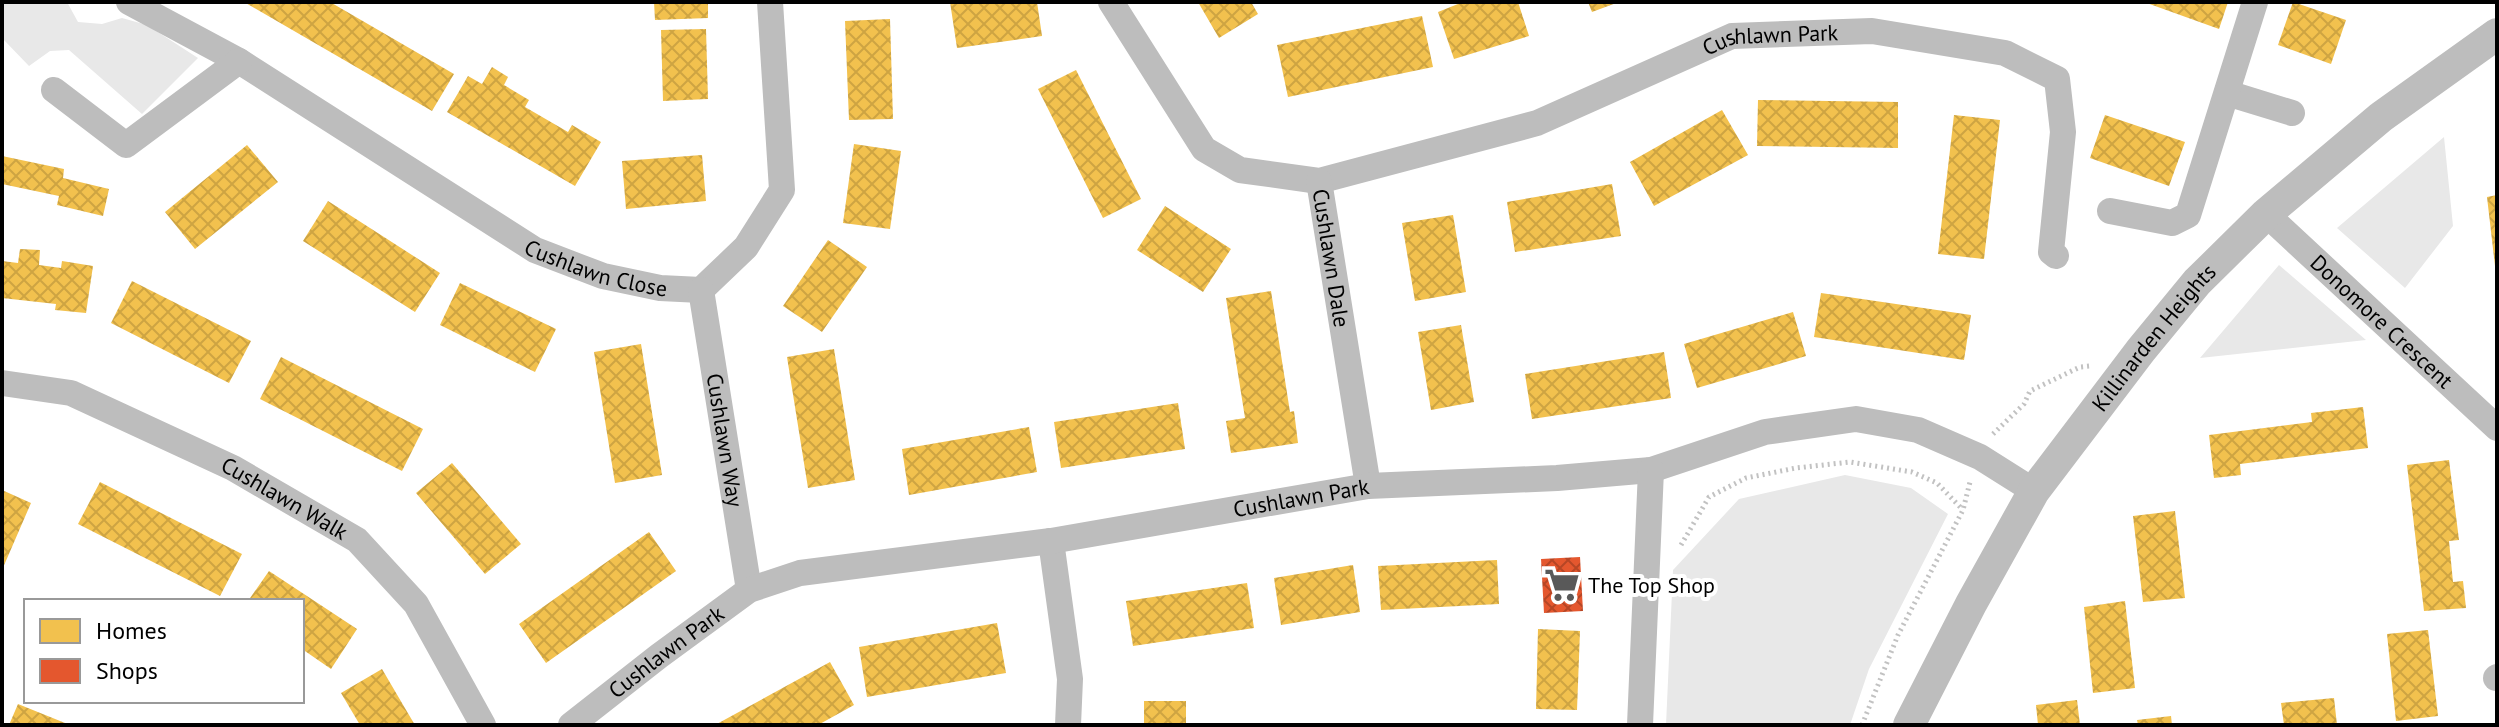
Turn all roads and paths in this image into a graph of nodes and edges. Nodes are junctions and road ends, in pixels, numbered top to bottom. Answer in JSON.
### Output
{"nodes":[{"id":1,"x":129,"y":2,"type":"edge"},
{"id":2,"x":1111,"y":2,"type":"edge"},
{"id":3,"x":2255,"y":2,"type":"edge"},
{"id":4,"x":770,"y":7,"type":"edge"},
{"id":5,"x":2497,"y":34,"type":"edge"},
{"id":6,"x":239,"y":61,"type":"junction"},
{"id":7,"x":54,"y":90,"type":"dead end"},
{"id":8,"x":2227,"y":93,"type":"junction"},
{"id":9,"x":2292,"y":113,"type":"dead end"},
{"id":10,"x":1319,"y":181,"type":"junction"},
{"id":11,"x":2110,"y":211,"type":"dead end"},
{"id":12,"x":2266,"y":214,"type":"junction"},
{"id":13,"x":2056,"y":256,"type":"dead end"},
{"id":14,"x":701,"y":290,"type":"junction"},
{"id":15,"x":2080,"y":367,"type":"dead end"},
{"id":16,"x":2,"y":383,"type":"edge"},
{"id":17,"x":2497,"y":428,"type":"edge"},
{"id":18,"x":1989,"y":438,"type":"dead end"},
{"id":19,"x":1651,"y":470,"type":"junction"},
{"id":20,"x":1973,"y":470,"type":"dead end"},
{"id":21,"x":1368,"y":486,"type":"junction"},
{"id":22,"x":2034,"y":491,"type":"junction"},
{"id":23,"x":1963,"y":510,"type":"junction"},
{"id":24,"x":1051,"y":541,"type":"junction"},
{"id":25,"x":1681,"y":545,"type":"dead end"},
{"id":26,"x":749,"y":590,"type":"junction"},
{"id":27,"x":483,"y":725,"type":"edge"},
{"id":28,"x":571,"y":725,"type":"edge"},
{"id":29,"x":1068,"y":725,"type":"edge"},
{"id":30,"x":1640,"y":725,"type":"edge"},
{"id":31,"x":1862,"y":725,"type":"edge"},
{"id":32,"x":1909,"y":725,"type":"edge"}],
"edges":[{"from":1,"to":6,"type":"street","name":"Cushlawn Close"},
{"from":2,"to":10,"type":"street","name":"Cushlawn Dale"},
{"from":3,"to":8,"type":"street"},
{"from":4,"to":14,"type":"street","name":"Cushlawn Close"},
{"from":5,"to":12,"type":"street","name":"Killinarden Heights"},
{"from":6,"to":7,"type":"street"},
{"from":6,"to":14,"type":"street","name":"Cushlawn Close"},
{"from":8,"to":9,"type":"street"},
{"from":8,"to":11,"type":"street"},
{"from":10,"to":13,"type":"street","name":"Cushlawn Park"},
{"from":10,"to":21,"type":"street","name":"Cushlawn Dale"},
{"from":12,"to":17,"type":"street","name":"Donomore Crescent"},
{"from":12,"to":22,"type":"street","name":"Killinarden Heights"},
{"from":14,"to":26,"type":"street","name":"Cushlawn Way"},
{"from":15,"to":18,"type":"path"},
{"from":16,"to":27,"type":"street","name":"Cushlawn Walk"},
{"from":19,"to":21,"type":"street","name":"Cushlawn Park"},
{"from":19,"to":22,"type":"street","name":"Cushlawn Park"},
{"from":19,"to":30,"type":"street"},
{"from":20,"to":23,"type":"path"},
{"from":21,"to":24,"type":"street","name":"Cushlawn Park"},
{"from":22,"to":32,"type":"street","name":"Killinarden Heights"},
{"from":23,"to":25,"type":"path"},
{"from":23,"to":31,"type":"path"},
{"from":24,"to":26,"type":"street","name":"Cushlawn Park"},
{"from":24,"to":29,"type":"street"},
{"from":26,"to":28,"type":"street","name":"Cushlawn Park"}]}
